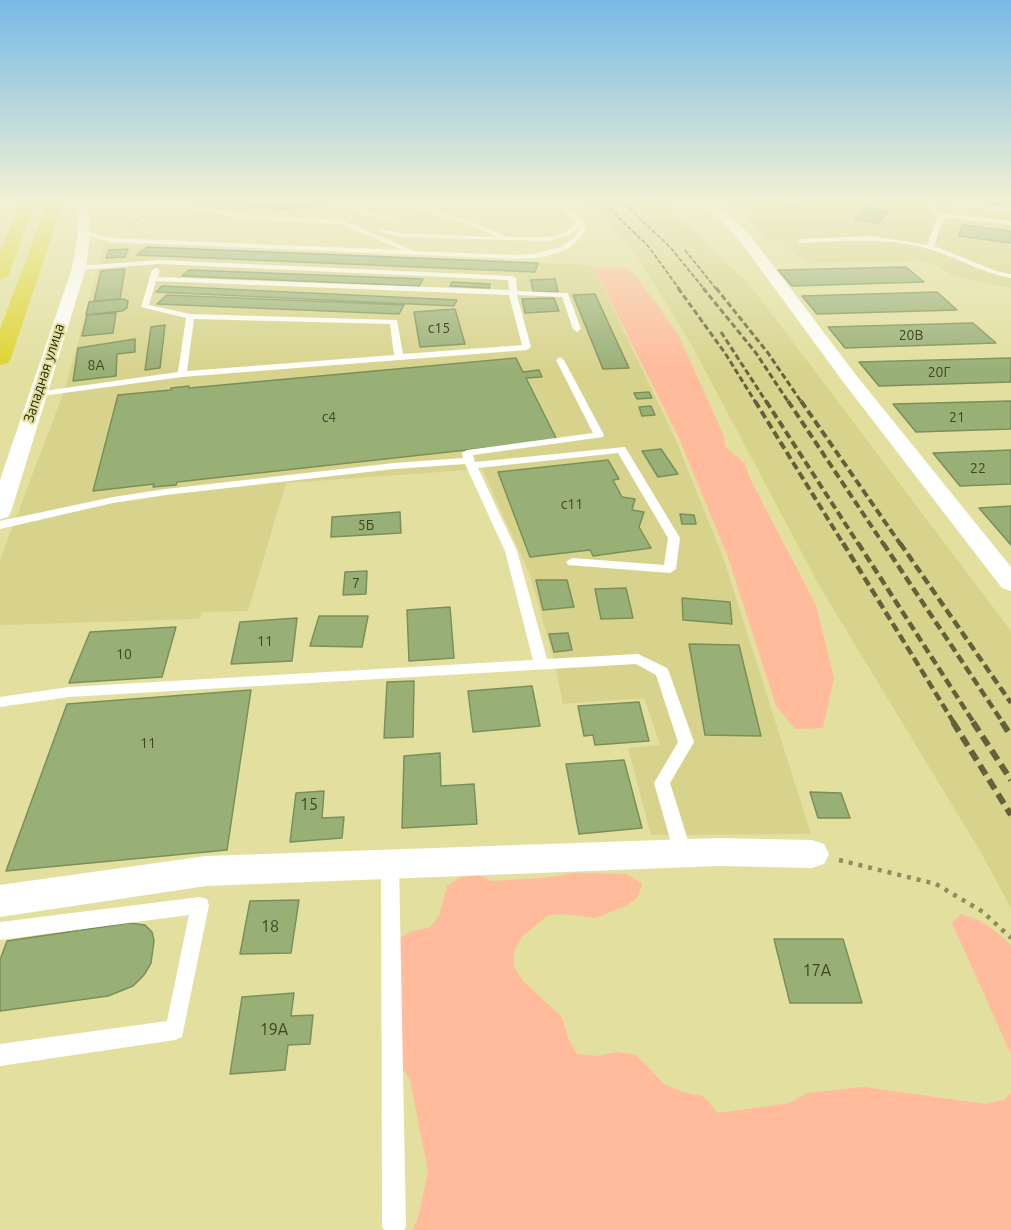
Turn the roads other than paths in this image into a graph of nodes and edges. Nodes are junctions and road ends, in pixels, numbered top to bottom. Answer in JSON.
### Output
{"nodes":[{"id":1,"x":5,"y":256,"type":"edge"},
{"id":2,"x":37,"y":256,"type":"edge"},
{"id":3,"x":81,"y":256,"type":"edge"},
{"id":4,"x":473,"y":256,"type":"edge"},
{"id":5,"x":519,"y":256,"type":"edge"},
{"id":6,"x":759,"y":256,"type":"edge"},
{"id":7,"x":953,"y":256,"type":"edge"},
{"id":8,"x":496,"y":257,"type":"joint"},
{"id":9,"x":159,"y":262,"type":"junction"},
{"id":10,"x":79,"y":268,"type":"junction"},
{"id":11,"x":0,"y":274,"type":"edge"},
{"id":12,"x":1011,"y":276,"type":"edge"},
{"id":13,"x":153,"y":279,"type":"junction"},
{"id":14,"x":513,"y":294,"type":"junction"},
{"id":15,"x":190,"y":316,"type":"junction"},
{"id":16,"x":577,"y":329,"type":"dead end"},
{"id":17,"x":0,"y":358,"type":"edge"},
{"id":18,"x":399,"y":358,"type":"junction"},
{"id":19,"x":560,"y":360,"type":"dead end"},
{"id":20,"x":182,"y":374,"type":"junction"},
{"id":21,"x":37,"y":395,"type":"junction"},
{"id":22,"x":470,"y":464,"type":"junction"},
{"id":23,"x":0,"y":512,"type":"edge"},
{"id":24,"x":0,"y":525,"type":"edge"},
{"id":25,"x":572,"y":562,"type":"dead end"},
{"id":26,"x":1011,"y":583,"type":"edge"},
{"id":27,"x":541,"y":665,"type":"junction"},
{"id":28,"x":0,"y":702,"type":"edge"},
{"id":29,"x":683,"y":853,"type":"junction"},
{"id":30,"x":812,"y":854,"type":"road end"},
{"id":31,"x":390,"y":862,"type":"junction"},
{"id":32,"x":0,"y":901,"type":"edge"},
{"id":33,"x":0,"y":931,"type":"edge"},
{"id":34,"x":0,"y":1055,"type":"edge"},
{"id":35,"x":394,"y":1226,"type":"dead end"}],
"edges":[{"from":1,"to":11,"type":"highway"},
{"from":2,"to":17,"type":"highway"},
{"from":3,"to":10,"type":"street","name":"Западная улица"},
{"from":4,"to":8,"type":"lane"},
{"from":5,"to":8,"type":"lane"},
{"from":6,"to":26,"type":"street"},
{"from":7,"to":12,"type":"lane"},
{"from":9,"to":10,"type":"lane"},
{"from":9,"to":13,"type":"lane"},
{"from":9,"to":14,"type":"lane"},
{"from":10,"to":21,"type":"street","name":"Западная улица"},
{"from":13,"to":14,"type":"lane"},
{"from":13,"to":15,"type":"lane"},
{"from":14,"to":16,"type":"lane"},
{"from":14,"to":18,"type":"lane"},
{"from":15,"to":18,"type":"lane"},
{"from":15,"to":20,"type":"lane"},
{"from":18,"to":20,"type":"lane"},
{"from":19,"to":22,"type":"lane"},
{"from":20,"to":21,"type":"lane"},
{"from":21,"to":23,"type":"street","name":"Западная улица"},
{"from":22,"to":24,"type":"lane"},
{"from":22,"to":25,"type":"lane"},
{"from":22,"to":27,"type":"lane"},
{"from":27,"to":28,"type":"lane"},
{"from":27,"to":29,"type":"lane"},
{"from":29,"to":30,"type":"street"},
{"from":29,"to":31,"type":"street"},
{"from":31,"to":32,"type":"street"},
{"from":31,"to":35,"type":"lane"},
{"from":33,"to":34,"type":"lane"}]}
